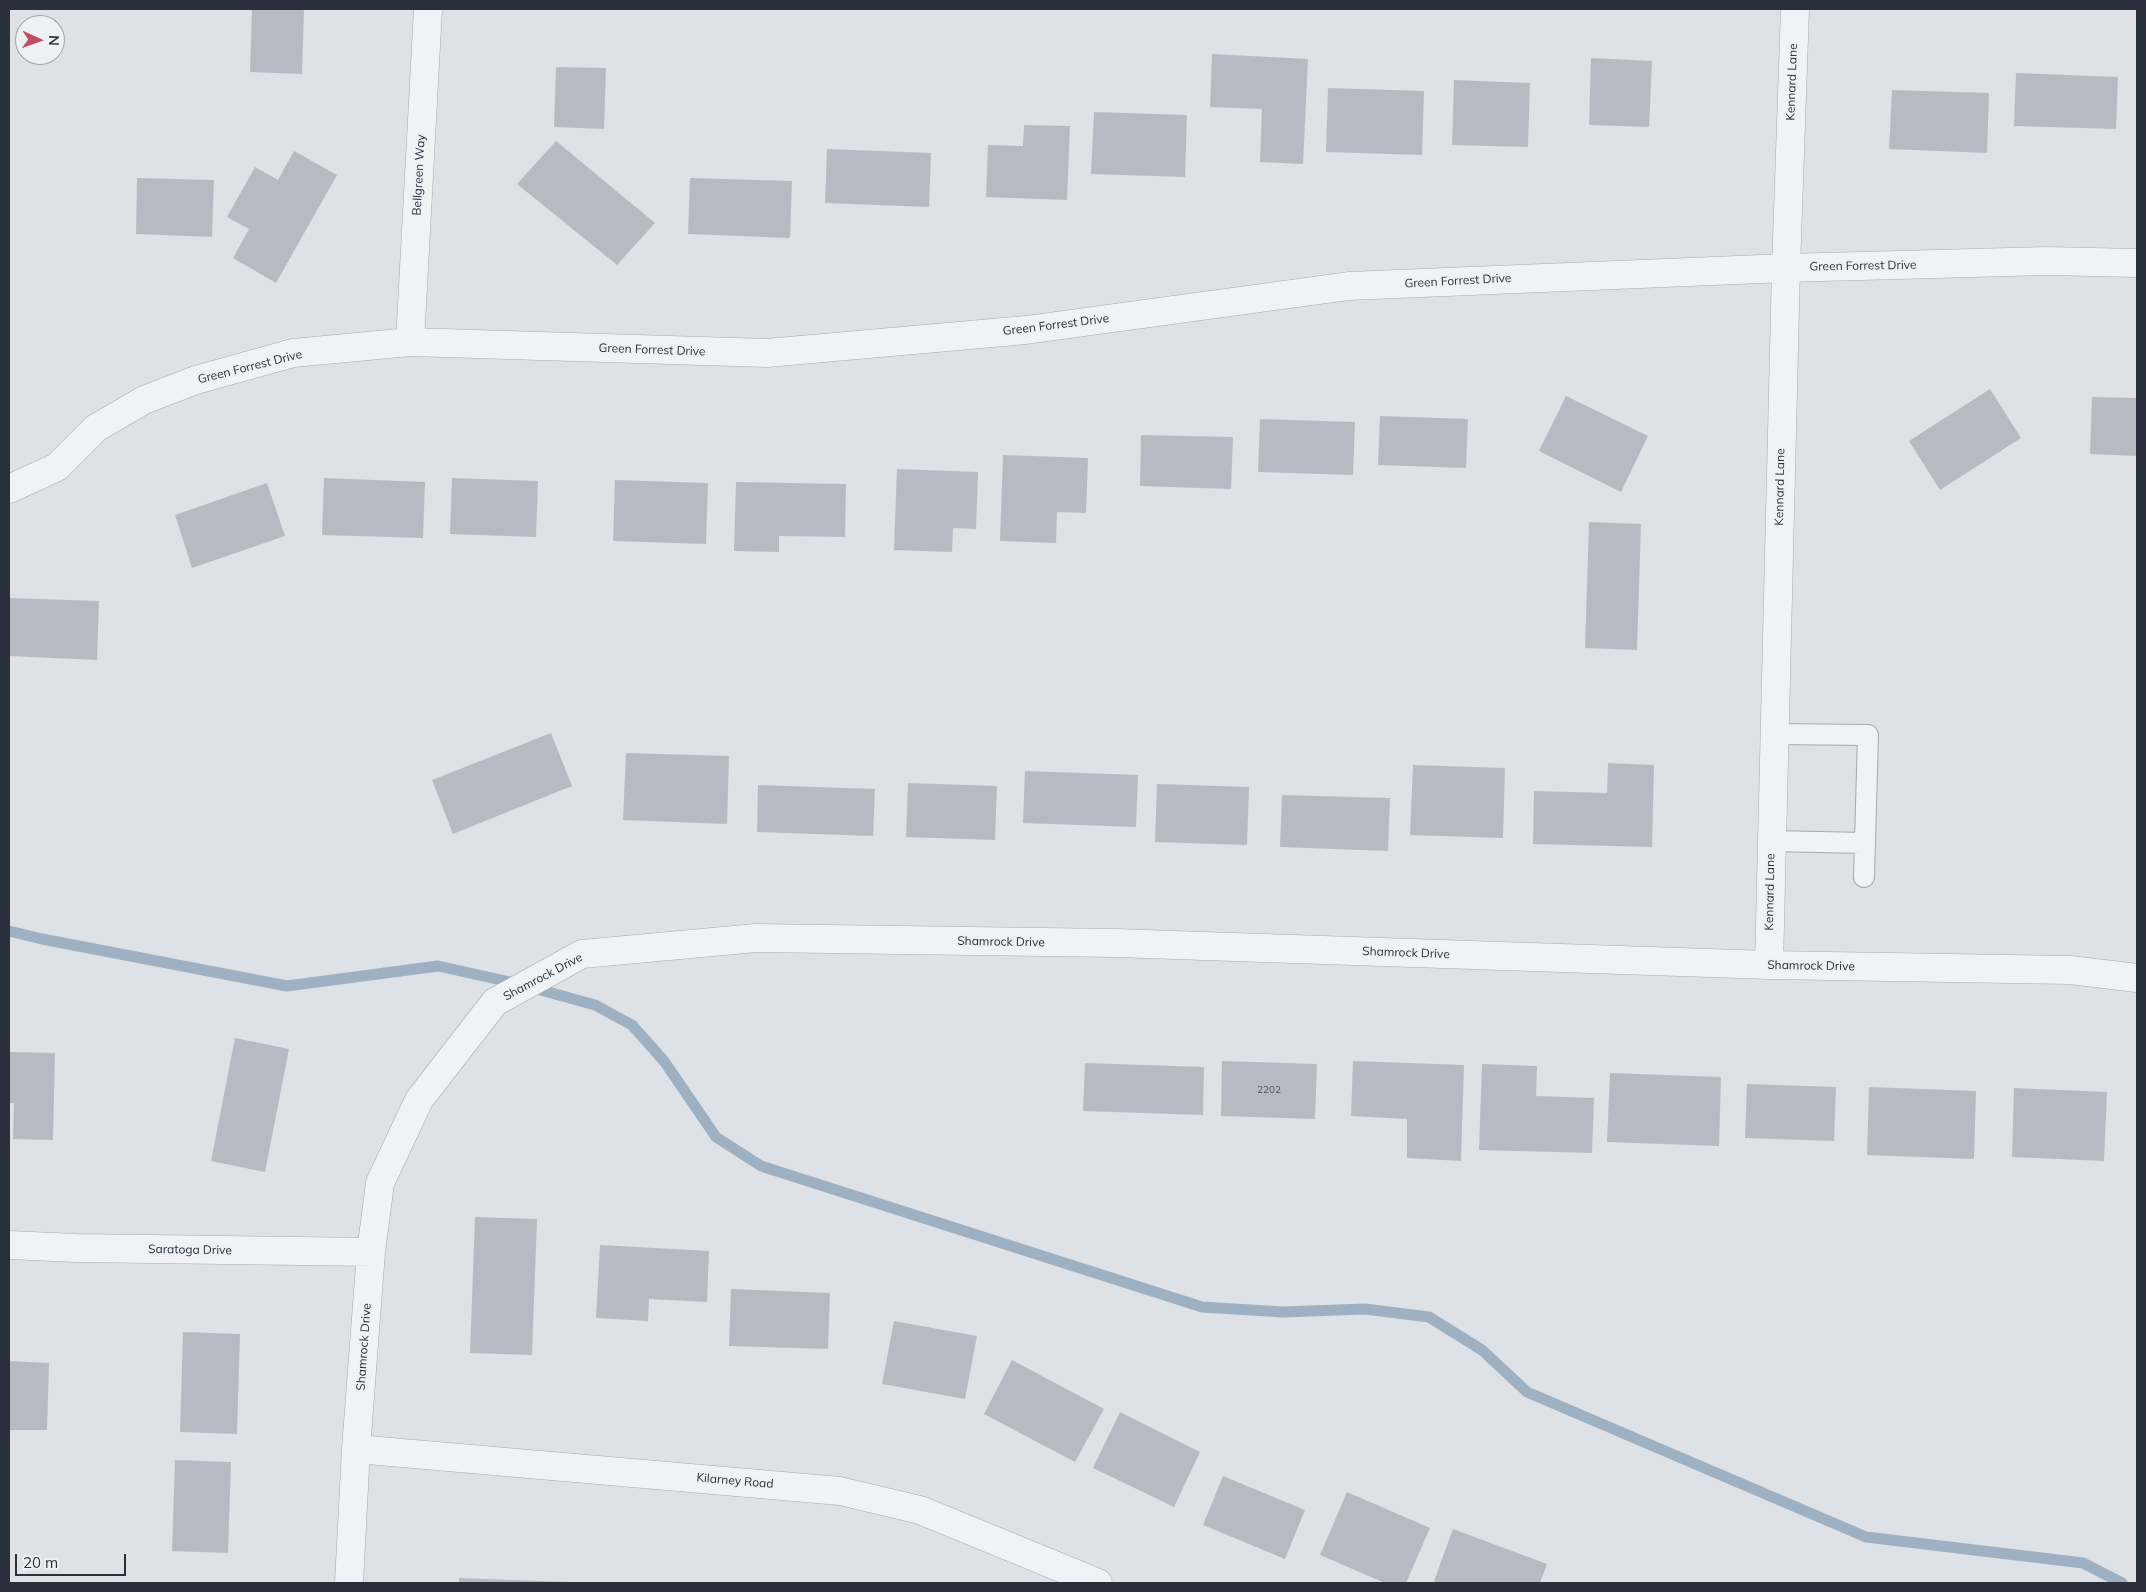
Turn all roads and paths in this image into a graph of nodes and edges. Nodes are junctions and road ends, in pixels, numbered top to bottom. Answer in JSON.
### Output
{"nodes":[{"id":1,"x":428,"y":9,"type":"edge"},
{"id":2,"x":1795,"y":9,"type":"edge"},
{"id":3,"x":2137,"y":263,"type":"edge"},
{"id":4,"x":1786,"y":268,"type":"junction"},
{"id":5,"x":410,"y":342,"type":"junction"},
{"id":6,"x":9,"y":489,"type":"edge"},
{"id":7,"x":1774,"y":734,"type":"junction"},
{"id":8,"x":1772,"y":841,"type":"junction"},
{"id":9,"x":1864,"y":843,"type":"junction"},
{"id":10,"x":1864,"y":877,"type":"dead end"},
{"id":11,"x":1769,"y":965,"type":"junction"},
{"id":12,"x":2137,"y":978,"type":"edge"},
{"id":13,"x":9,"y":1245,"type":"edge"},
{"id":14,"x":371,"y":1252,"type":"junction"},
{"id":15,"x":356,"y":1449,"type":"junction"},
{"id":16,"x":1089,"y":1581,"type":"edge"},
{"id":17,"x":349,"y":1583,"type":"edge"}],
"edges":[{"from":1,"to":5,"type":"street","name":"Bellgreen Way"},
{"from":2,"to":4,"type":"street","name":"Kennard Lane"},
{"from":3,"to":4,"type":"street","name":"Green Forrest Drive"},
{"from":4,"to":5,"type":"street","name":"Green Forrest Drive"},
{"from":4,"to":7,"type":"street","name":"Kennard Lane"},
{"from":5,"to":6,"type":"street","name":"Green Forrest Drive"},
{"from":7,"to":8,"type":"street","name":"Kennard Lane"},
{"from":7,"to":9,"type":"lane"},
{"from":8,"to":9,"type":"lane"},
{"from":8,"to":11,"type":"street","name":"Kennard Lane"},
{"from":9,"to":10,"type":"lane"},
{"from":11,"to":12,"type":"street","name":"Shamrock Drive"},
{"from":11,"to":14,"type":"street","name":"Shamrock Drive"},
{"from":13,"to":14,"type":"street","name":"Saratoga Drive"},
{"from":14,"to":15,"type":"street","name":"Shamrock Drive"},
{"from":15,"to":16,"type":"street","name":"Kilarney Road"},
{"from":15,"to":17,"type":"street","name":"Shamrock Drive"}]}
